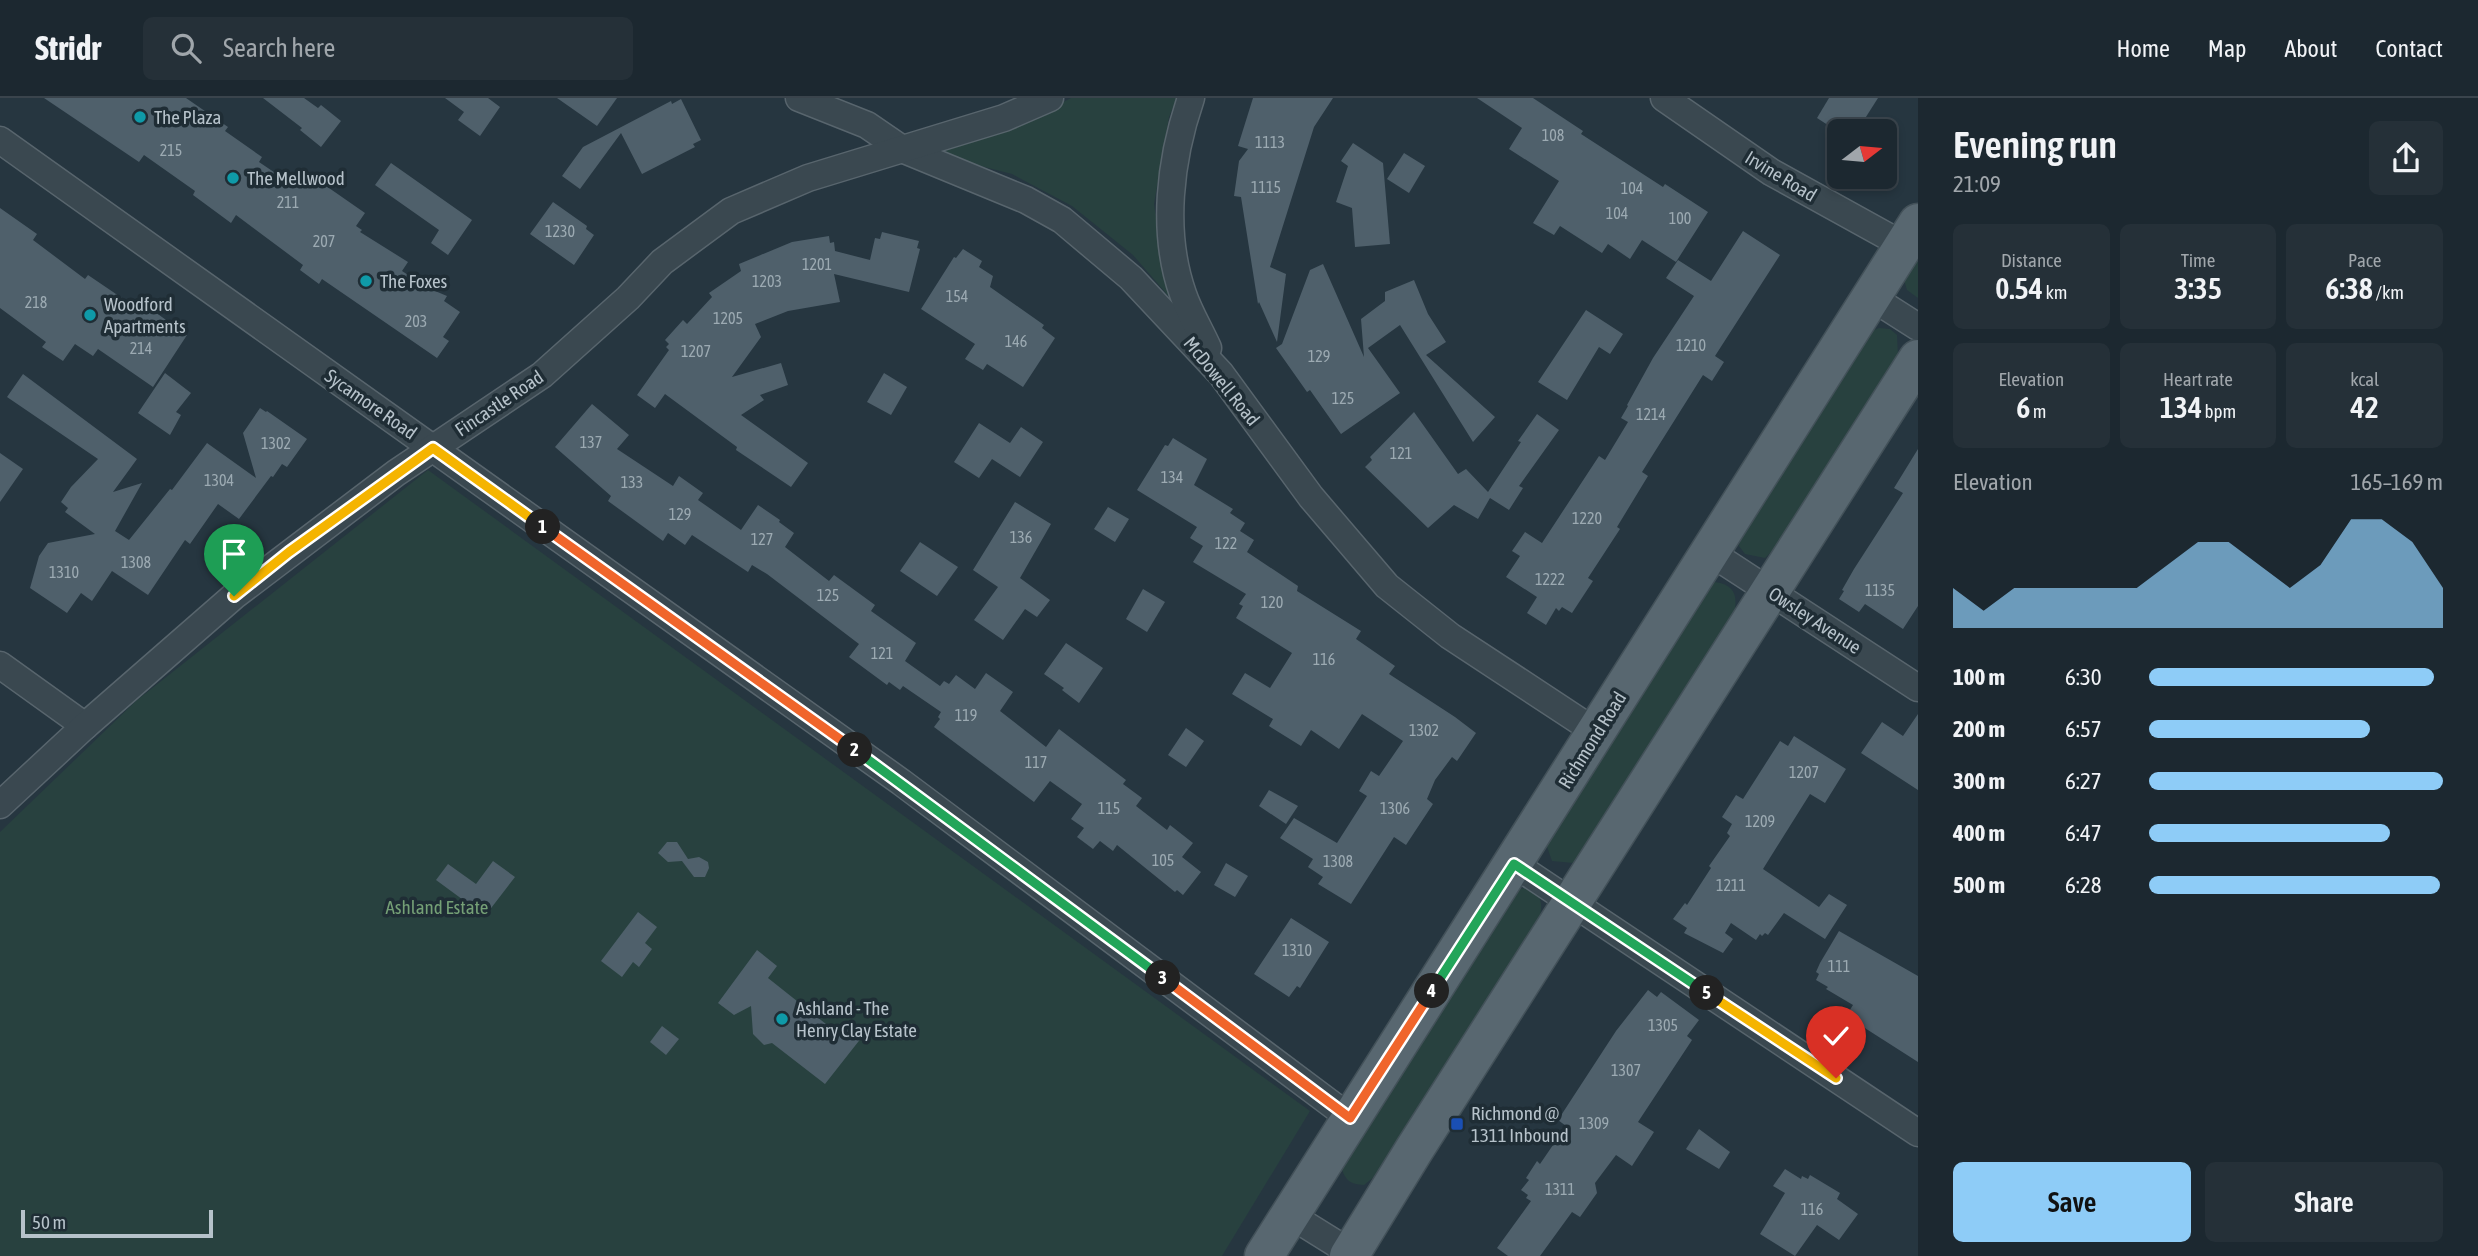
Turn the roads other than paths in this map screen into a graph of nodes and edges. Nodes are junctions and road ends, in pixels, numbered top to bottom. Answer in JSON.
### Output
{"nodes":[{"id":1,"x":799,"y":98,"type":"edge"},
{"id":2,"x":1050,"y":98,"type":"edge"},
{"id":3,"x":1191,"y":98,"type":"edge"},
{"id":4,"x":1664,"y":98,"type":"edge"},
{"id":5,"x":0,"y":140,"type":"edge"},
{"id":6,"x":902,"y":149,"type":"junction"},
{"id":7,"x":1911,"y":234,"type":"edge"},
{"id":8,"x":1871,"y":298,"type":"junction"},
{"id":9,"x":1918,"y":327,"type":"edge"},
{"id":10,"x":1918,"y":359,"type":"edge"},
{"id":11,"x":1221,"y":374,"type":"junction"},
{"id":12,"x":433,"y":448,"type":"junction"},
{"id":13,"x":1711,"y":553,"type":"junction"},
{"id":14,"x":1772,"y":591,"type":"junction"},
{"id":15,"x":0,"y":665,"type":"edge"},
{"id":16,"x":1918,"y":688,"type":"edge"},
{"id":17,"x":85,"y":726,"type":"junction"},
{"id":18,"x":1596,"y":732,"type":"junction"},
{"id":19,"x":0,"y":805,"type":"edge"},
{"id":20,"x":1514,"y":864,"type":"junction"},
{"id":21,"x":1571,"y":903,"type":"junction"},
{"id":22,"x":1350,"y":1118,"type":"junction"},
{"id":23,"x":1918,"y":1133,"type":"edge"},
{"id":24,"x":1290,"y":1215,"type":"junction"},
{"id":25,"x":1352,"y":1255,"type":"edge"},
{"id":26,"x":1264,"y":1256,"type":"edge"}],
"edges":[{"from":1,"to":6,"type":"street","name":"McDowell Road"},
{"from":2,"to":6,"type":"street","name":"Fincastle Road"},
{"from":3,"to":11,"type":"street"},
{"from":4,"to":7,"type":"street","name":"Irvine Road"},
{"from":5,"to":12,"type":"street","name":"Sycamore Road"},
{"from":6,"to":11,"type":"street","name":"McDowell Road"},
{"from":6,"to":12,"type":"street","name":"Fincastle Road"},
{"from":7,"to":8,"type":"main road","name":"Richmond Road"},
{"from":8,"to":9,"type":"street"},
{"from":8,"to":13,"type":"main road","name":"Richmond Road"},
{"from":10,"to":14,"type":"main road"},
{"from":11,"to":18,"type":"street","name":"McDowell Road"},
{"from":12,"to":17,"type":"street","name":"Fincastle Road"},
{"from":12,"to":22,"type":"street","name":"Sycamore Road"},
{"from":13,"to":14,"type":"street","name":"Owsley Avenue"},
{"from":13,"to":18,"type":"main road","name":"Richmond Road"},
{"from":14,"to":16,"type":"street","name":"Owsley Avenue"},
{"from":14,"to":21,"type":"main road"},
{"from":15,"to":17,"type":"street"},
{"from":17,"to":19,"type":"street","name":"Fincastle Road"},
{"from":18,"to":20,"type":"main road","name":"Richmond Road"},
{"from":20,"to":21,"type":"street"},
{"from":20,"to":22,"type":"main road","name":"Richmond Road"},
{"from":21,"to":23,"type":"street"},
{"from":21,"to":25,"type":"main road"},
{"from":22,"to":24,"type":"main road","name":"Richmond Road"},
{"from":24,"to":25,"type":"street"},
{"from":24,"to":26,"type":"main road","name":"Richmond Road"}]}
